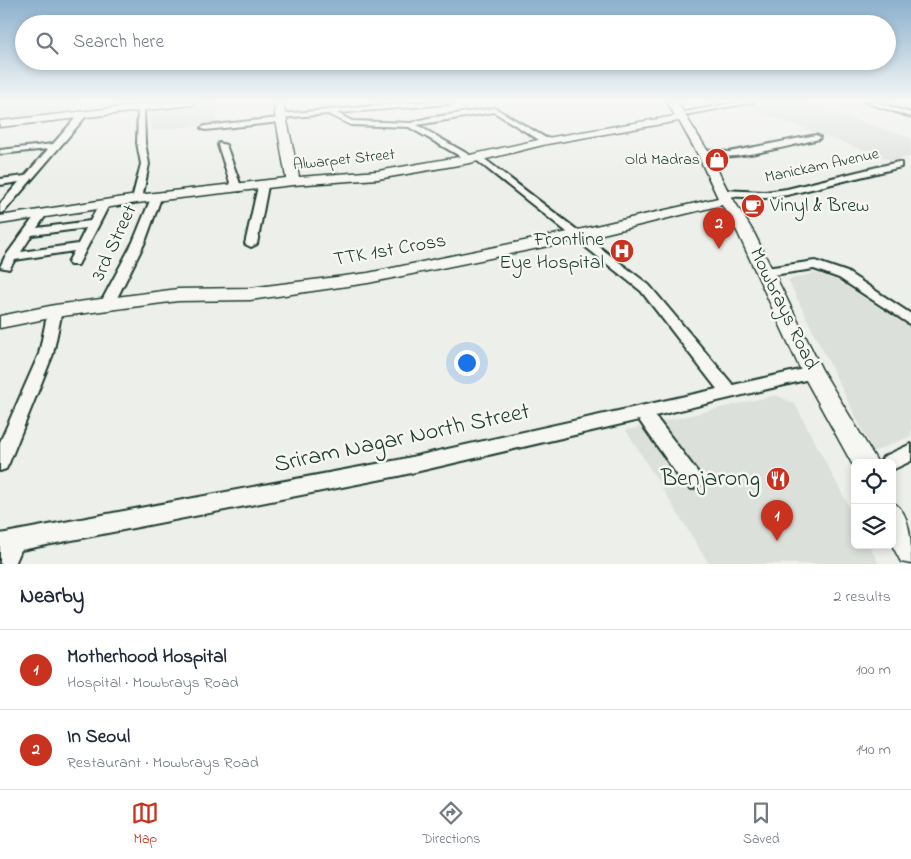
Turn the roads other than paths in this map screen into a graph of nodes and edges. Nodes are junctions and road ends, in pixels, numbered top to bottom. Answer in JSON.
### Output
{"nodes":[{"id":1,"x":70,"y":128,"type":"edge"},
{"id":2,"x":141,"y":128,"type":"edge"},
{"id":3,"x":282,"y":128,"type":"edge"},
{"id":4,"x":417,"y":128,"type":"edge"},
{"id":5,"x":526,"y":128,"type":"edge"},
{"id":6,"x":604,"y":128,"type":"edge"},
{"id":7,"x":687,"y":128,"type":"edge"},
{"id":8,"x":816,"y":137,"type":"dead end"},
{"id":9,"x":547,"y":141,"type":"junction"},
{"id":10,"x":53,"y":146,"type":"junction"},
{"id":11,"x":222,"y":146,"type":"dead end"},
{"id":12,"x":0,"y":152,"type":"edge"},
{"id":13,"x":703,"y":153,"type":"junction"},
{"id":14,"x":474,"y":158,"type":"junction"},
{"id":15,"x":898,"y":166,"type":"dead end"},
{"id":16,"x":29,"y":178,"type":"junction"},
{"id":17,"x":293,"y":181,"type":"junction"},
{"id":18,"x":0,"y":182,"type":"edge"},
{"id":19,"x":263,"y":186,"type":"junction"},
{"id":20,"x":237,"y":188,"type":"junction"},
{"id":21,"x":724,"y":196,"type":"junction"},
{"id":22,"x":156,"y":198,"type":"junction"},
{"id":23,"x":137,"y":199,"type":"junction"},
{"id":24,"x":104,"y":205,"type":"junction"},
{"id":25,"x":0,"y":210,"type":"edge"},
{"id":26,"x":41,"y":215,"type":"junction"},
{"id":27,"x":0,"y":220,"type":"edge"},
{"id":28,"x":95,"y":224,"type":"junction"},
{"id":29,"x":29,"y":232,"type":"junction"},
{"id":30,"x":578,"y":234,"type":"junction"},
{"id":31,"x":251,"y":244,"type":"dead end"},
{"id":32,"x":82,"y":247,"type":"junction"},
{"id":33,"x":74,"y":262,"type":"dead end"},
{"id":34,"x":766,"y":272,"type":"junction"},
{"id":35,"x":107,"y":304,"type":"junction"},
{"id":36,"x":56,"y":310,"type":"junction"},
{"id":37,"x":911,"y":320,"type":"edge"},
{"id":38,"x":0,"y":322,"type":"edge"},
{"id":39,"x":813,"y":373,"type":"junction"},
{"id":40,"x":730,"y":393,"type":"junction"},
{"id":41,"x":644,"y":413,"type":"junction"},
{"id":42,"x":911,"y":452,"type":"edge"},
{"id":43,"x":863,"y":459,"type":"edge"},
{"id":44,"x":896,"y":460,"type":"edge"},
{"id":45,"x":0,"y":464,"type":"edge"},
{"id":46,"x":692,"y":480,"type":"dead end"},
{"id":47,"x":896,"y":523,"type":"edge"},
{"id":48,"x":7,"y":543,"type":"edge"},
{"id":49,"x":911,"y":552,"type":"edge"},
{"id":50,"x":4,"y":564,"type":"edge"}],
"edges":[{"from":1,"to":10,"type":"street"},
{"from":2,"to":23,"type":"street","name":"3rd Street"},
{"from":3,"to":17,"type":"street"},
{"from":4,"to":14,"type":"street"},
{"from":5,"to":9,"type":"street"},
{"from":6,"to":9,"type":"street","name":"Alwarpet Street"},
{"from":7,"to":13,"type":"street","name":"Mowbrays Road"},
{"from":8,"to":13,"type":"street"},
{"from":9,"to":14,"type":"street","name":"Alwarpet Street"},
{"from":10,"to":12,"type":"street"},
{"from":10,"to":16,"type":"street"},
{"from":11,"to":20,"type":"street"},
{"from":13,"to":21,"type":"street","name":"Mowbrays Road"},
{"from":14,"to":17,"type":"street","name":"Alwarpet Street"},
{"from":14,"to":30,"type":"street"},
{"from":15,"to":21,"type":"street","name":"Manickam Avenue"},
{"from":16,"to":18,"type":"street"},
{"from":16,"to":25,"type":"street"},
{"from":17,"to":19,"type":"street","name":"Alwarpet Street"},
{"from":19,"to":20,"type":"street","name":"Alwarpet Street"},
{"from":19,"to":31,"type":"street"},
{"from":20,"to":22,"type":"street","name":"Alwarpet Street"},
{"from":21,"to":30,"type":"street","name":"TTK 1st Cross"},
{"from":21,"to":34,"type":"street","name":"Mowbrays Road"},
{"from":22,"to":23,"type":"street","name":"Alwarpet Street"},
{"from":22,"to":35,"type":"street","name":"3rd Street"},
{"from":23,"to":24,"type":"street","name":"Alwarpet Street"},
{"from":24,"to":26,"type":"street","name":"Alwarpet Street"},
{"from":24,"to":28,"type":"street"},
{"from":26,"to":27,"type":"street","name":"Alwarpet Street"},
{"from":26,"to":29,"type":"street"},
{"from":28,"to":29,"type":"street"},
{"from":28,"to":32,"type":"street"},
{"from":29,"to":32,"type":"street"},
{"from":30,"to":35,"type":"street","name":"TTK 1st Cross"},
{"from":30,"to":40,"type":"street"},
{"from":32,"to":33,"type":"street"},
{"from":34,"to":37,"type":"street"},
{"from":34,"to":39,"type":"street","name":"Mowbrays Road"},
{"from":35,"to":36,"type":"street","name":"TTK 1st Cross"},
{"from":36,"to":38,"type":"street","name":"TTK 1st Cross"},
{"from":36,"to":45,"type":"street"},
{"from":39,"to":40,"type":"street","name":"Sriram Nagar North Street"},
{"from":39,"to":43,"type":"street","name":"Mowbrays Road"},
{"from":40,"to":41,"type":"street","name":"Sriram Nagar North Street"},
{"from":41,"to":46,"type":"street"},
{"from":41,"to":48,"type":"street","name":"Sriram Nagar North Street"},
{"from":42,"to":44,"type":"street"},
{"from":47,"to":49,"type":"street"},
{"from":48,"to":50,"type":"street"}]}
